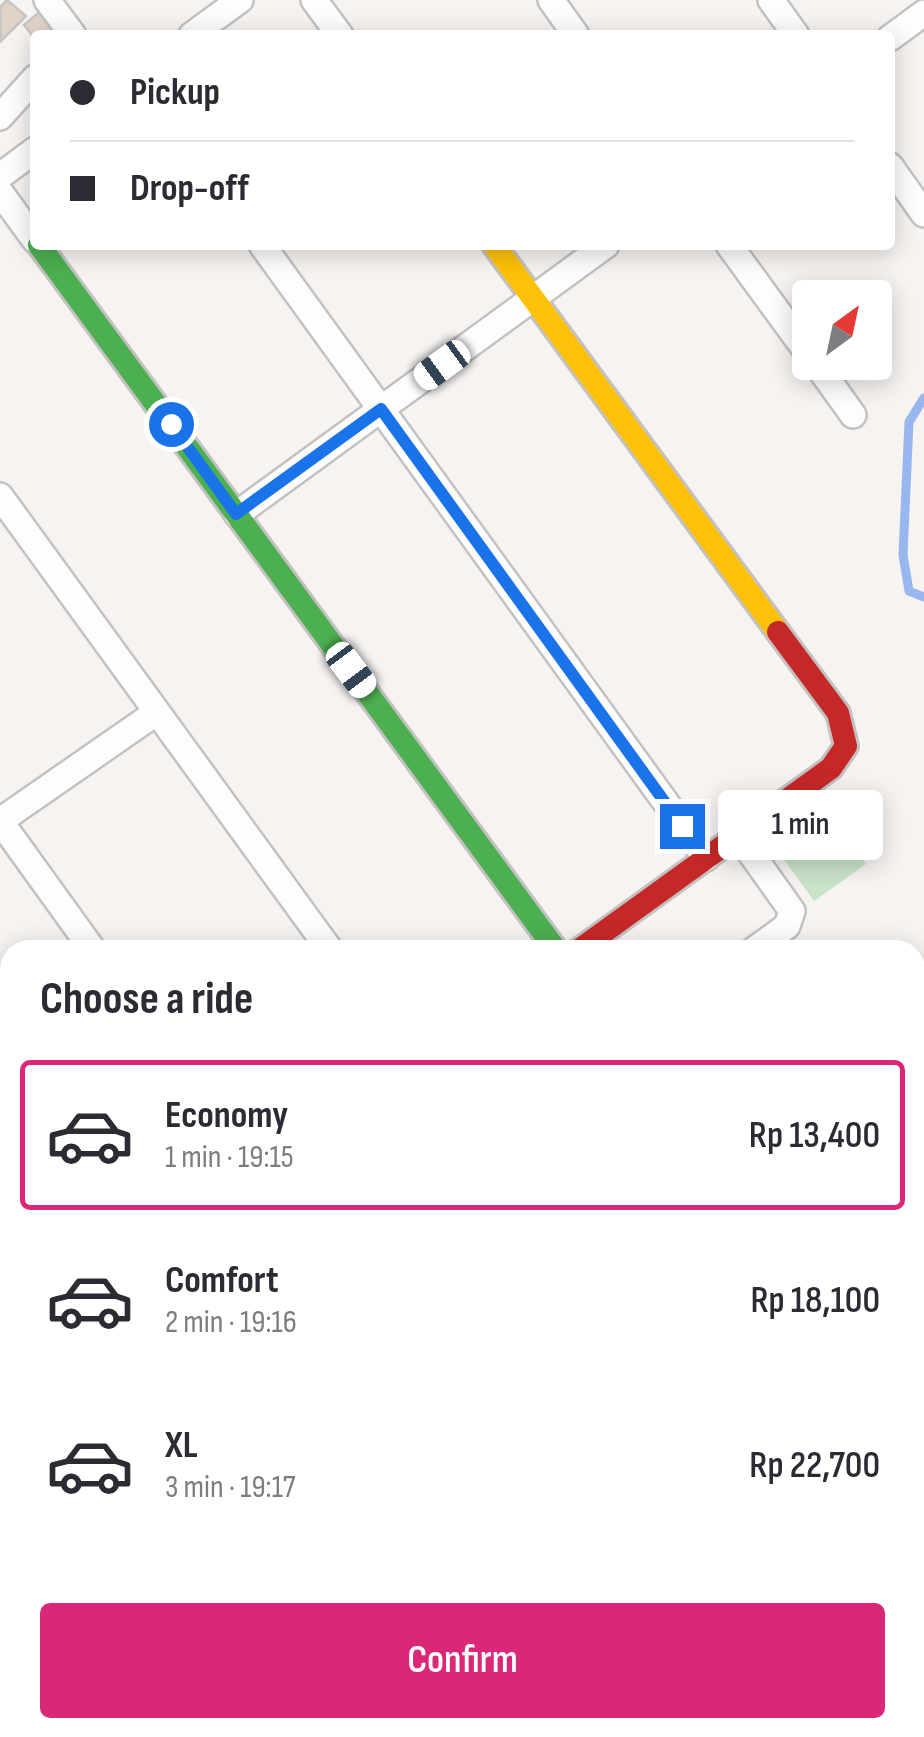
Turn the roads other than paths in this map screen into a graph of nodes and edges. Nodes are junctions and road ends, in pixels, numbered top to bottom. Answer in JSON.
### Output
{"nodes":[{"id":1,"x":48,"y":0,"type":"edge"},
{"id":2,"x":240,"y":0,"type":"edge"},
{"id":3,"x":314,"y":0,"type":"edge"},
{"id":4,"x":550,"y":0,"type":"edge"},
{"id":5,"x":770,"y":0,"type":"edge"},
{"id":6,"x":924,"y":13,"type":"edge"},
{"id":7,"x":70,"y":30,"type":"edge"},
{"id":8,"x":199,"y":30,"type":"edge"},
{"id":9,"x":336,"y":30,"type":"edge"},
{"id":10,"x":572,"y":30,"type":"edge"},
{"id":11,"x":792,"y":30,"type":"edge"},
{"id":12,"x":895,"y":34,"type":"edge"},
{"id":13,"x":30,"y":84,"type":"edge"},
{"id":14,"x":0,"y":117,"type":"edge"},
{"id":15,"x":30,"y":154,"type":"edge"},
{"id":16,"x":895,"y":173,"type":"edge"},
{"id":17,"x":0,"y":176,"type":"edge"},
{"id":18,"x":0,"y":192,"type":"edge"},
{"id":19,"x":924,"y":214,"type":"edge"},
{"id":20,"x":30,"y":233,"type":"edge"},
{"id":21,"x":43,"y":250,"type":"edge"},
{"id":22,"x":266,"y":250,"type":"edge"},
{"id":23,"x":498,"y":250,"type":"edge"},
{"id":24,"x":599,"y":250,"type":"edge"},
{"id":25,"x":733,"y":250,"type":"edge"},
{"id":26,"x":533,"y":298,"type":"junction"},
{"id":27,"x":792,"y":331,"type":"edge"},
{"id":28,"x":828,"y":380,"type":"edge"},
{"id":29,"x":381,"y":409,"type":"junction"},
{"id":30,"x":853,"y":415,"type":"dead end"},
{"id":31,"x":0,"y":496,"type":"edge"},
{"id":32,"x":236,"y":514,"type":"junction"},
{"id":33,"x":157,"y":712,"type":"junction"},
{"id":34,"x":0,"y":821,"type":"edge"},
{"id":35,"x":738,"y":835,"type":"junction"},
{"id":36,"x":706,"y":858,"type":"junction"},
{"id":37,"x":86,"y":940,"type":"edge"},
{"id":38,"x":323,"y":940,"type":"edge"},
{"id":39,"x":549,"y":940,"type":"edge"},
{"id":40,"x":593,"y":940,"type":"edge"},
{"id":41,"x":768,"y":940,"type":"edge"}],
"edges":[{"from":1,"to":7,"type":"street"},
{"from":2,"to":8,"type":"street"},
{"from":3,"to":9,"type":"street"},
{"from":4,"to":10,"type":"street"},
{"from":5,"to":11,"type":"street"},
{"from":6,"to":12,"type":"street"},
{"from":13,"to":14,"type":"street"},
{"from":15,"to":17,"type":"street"},
{"from":16,"to":19,"type":"street"},
{"from":18,"to":20,"type":"street"},
{"from":21,"to":32,"type":"street"},
{"from":22,"to":29,"type":"street"},
{"from":23,"to":26,"type":"street"},
{"from":24,"to":26,"type":"street"},
{"from":25,"to":27,"type":"street"},
{"from":26,"to":29,"type":"street"},
{"from":26,"to":35,"type":"street"},
{"from":28,"to":30,"type":"street"},
{"from":29,"to":32,"type":"street"},
{"from":29,"to":36,"type":"street"},
{"from":31,"to":33,"type":"street"},
{"from":32,"to":39,"type":"street"},
{"from":33,"to":34,"type":"street"},
{"from":33,"to":38,"type":"street"},
{"from":34,"to":37,"type":"street"},
{"from":35,"to":36,"type":"street"},
{"from":35,"to":41,"type":"street"},
{"from":36,"to":40,"type":"street"}]}
